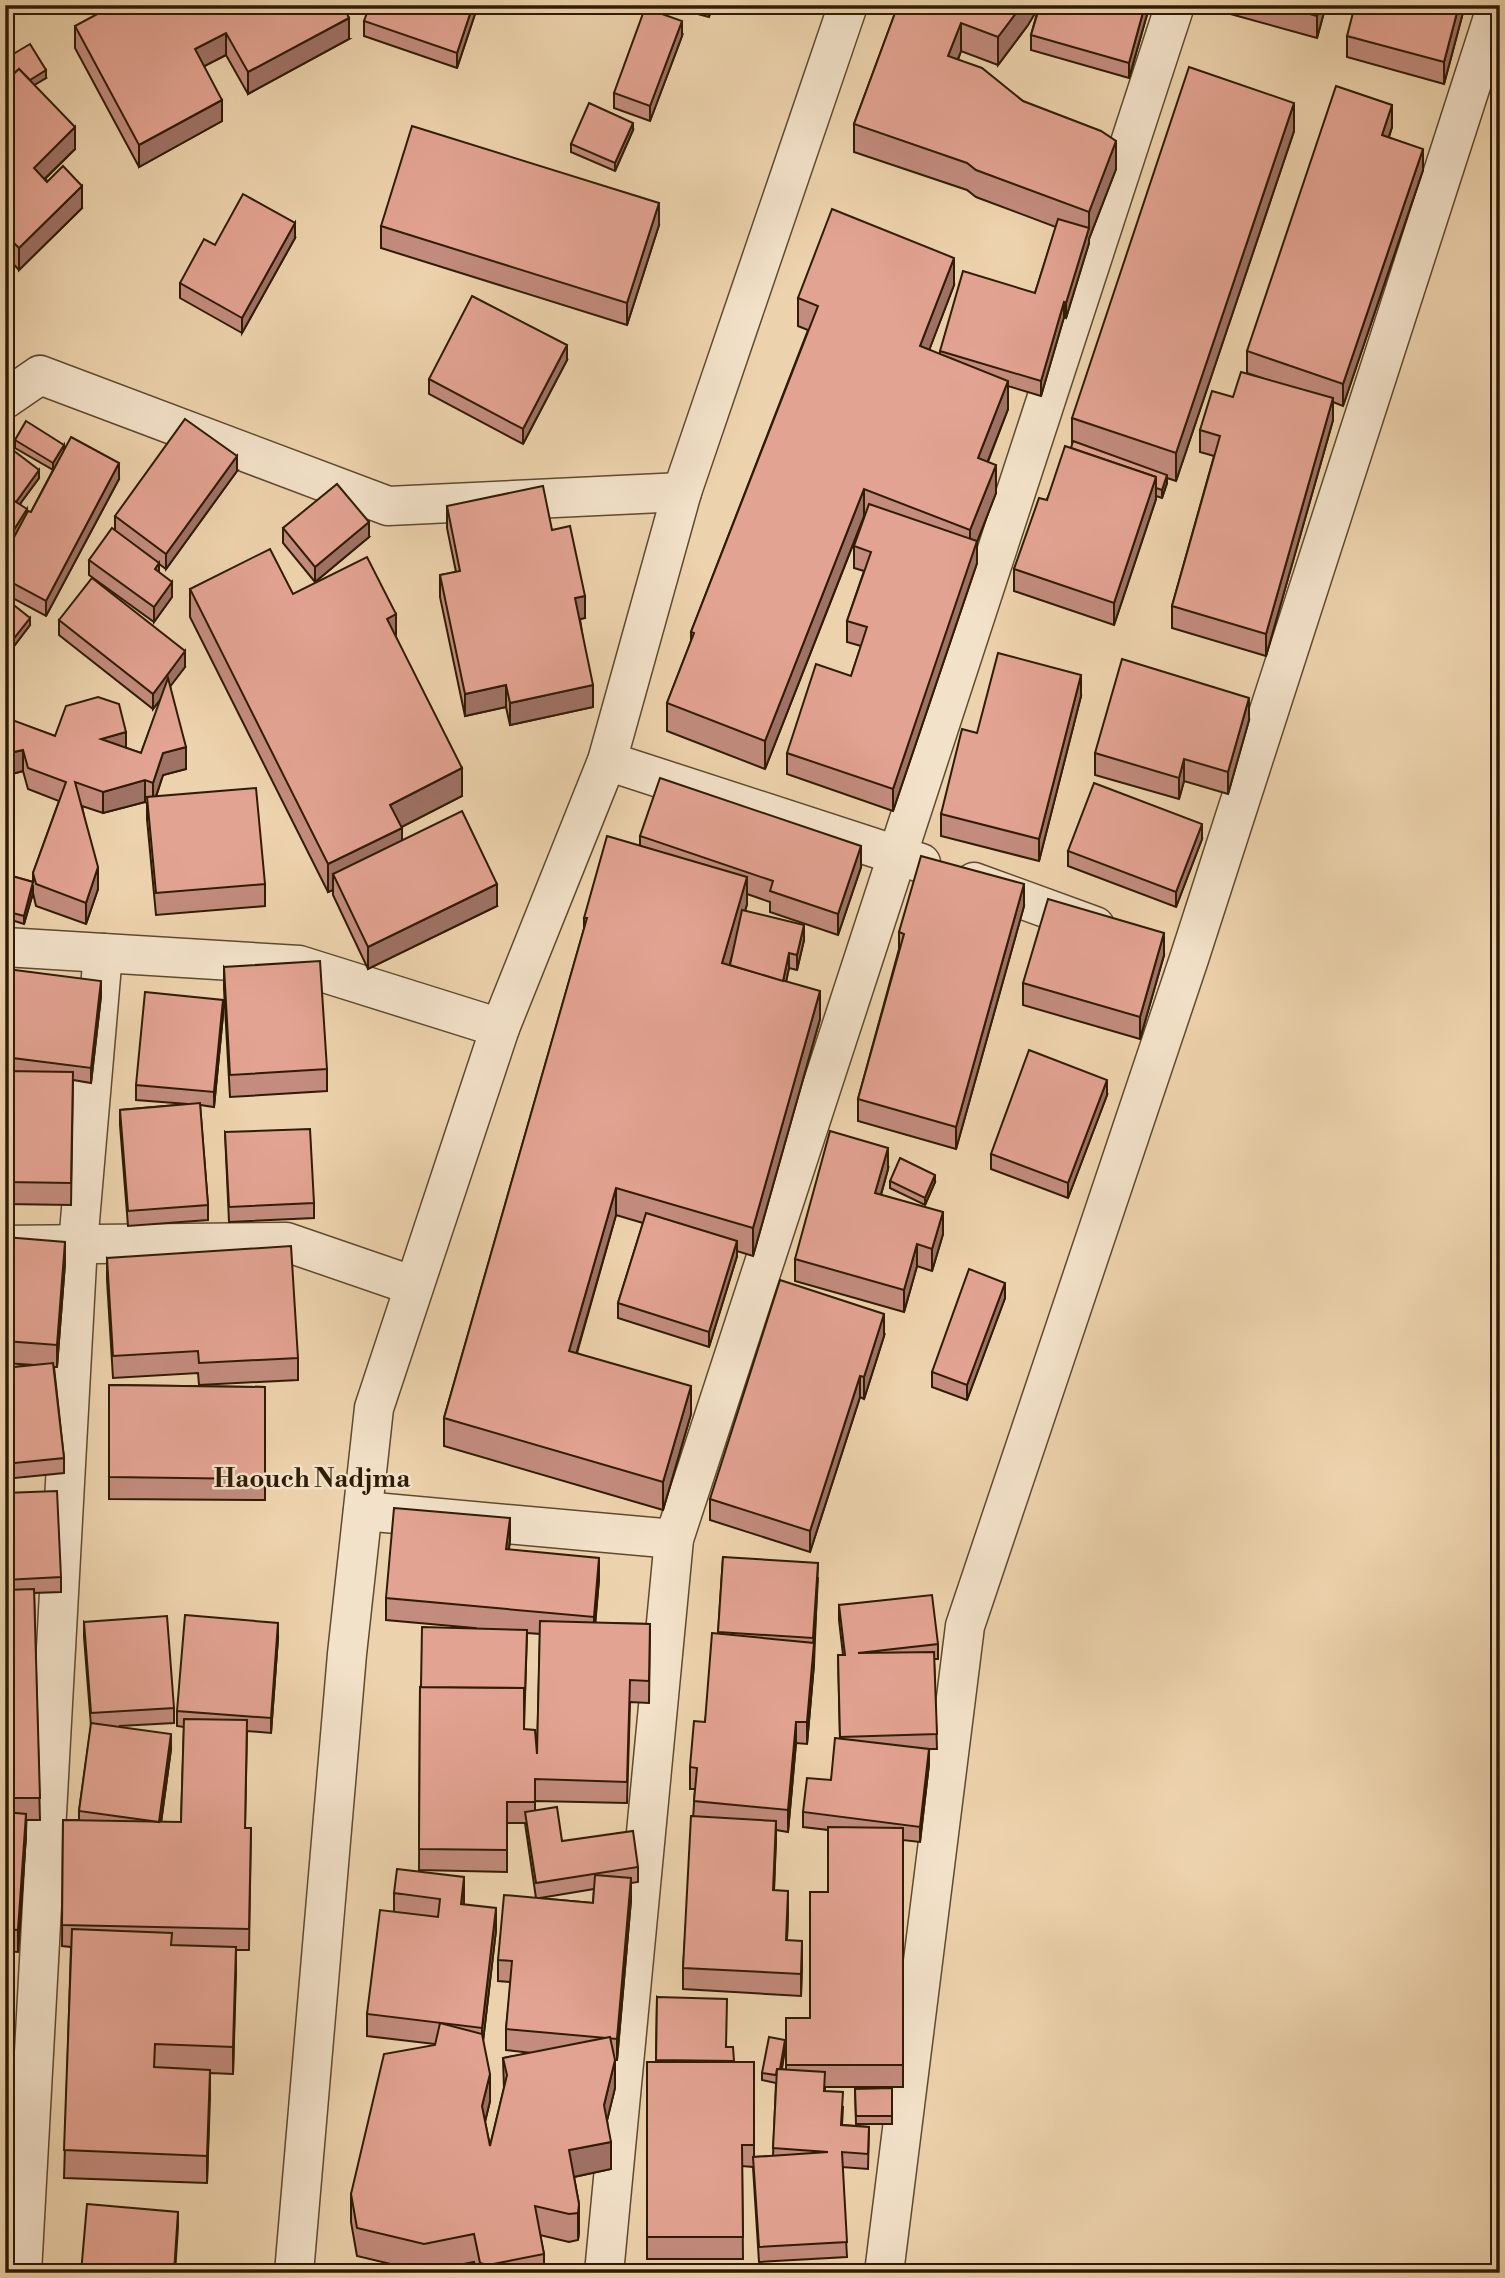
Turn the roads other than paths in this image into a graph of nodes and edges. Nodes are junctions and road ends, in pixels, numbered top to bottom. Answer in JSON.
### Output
{"nodes":[{"id":1,"x":848,"y":5,"type":"edge"},
{"id":2,"x":1175,"y":5,"type":"edge"},
{"id":3,"x":1497,"y":5,"type":"edge"},
{"id":4,"x":5,"y":399,"type":"edge"},
{"id":5,"x":682,"y":492,"type":"junction"},
{"id":6,"x":607,"y":761,"type":"junction"},
{"id":7,"x":897,"y":855,"type":"junction"},
{"id":8,"x":5,"y":947,"type":"edge"},
{"id":9,"x":103,"y":953,"type":"junction"},
{"id":10,"x":1189,"y":960,"type":"junction"},
{"id":11,"x":500,"y":1028,"type":"junction"},
{"id":12,"x":78,"y":1244,"type":"junction"},
{"id":13,"x":5,"y":1245,"type":"edge"},
{"id":14,"x":414,"y":1286,"type":"junction"},
{"id":15,"x":363,"y":1511,"type":"junction"},
{"id":16,"x":674,"y":1538,"type":"junction"},
{"id":17,"x":22,"y":2273,"type":"edge"},
{"id":18,"x":294,"y":2273,"type":"edge"},
{"id":19,"x":604,"y":2273,"type":"edge"},
{"id":20,"x":884,"y":2273,"type":"edge"}],
"edges":[{"from":1,"to":5,"type":"street"},
{"from":2,"to":7,"type":"street"},
{"from":3,"to":10,"type":"street"},
{"from":4,"to":5,"type":"street"},
{"from":5,"to":6,"type":"street"},
{"from":6,"to":7,"type":"street"},
{"from":6,"to":11,"type":"street"},
{"from":7,"to":10,"type":"street"},
{"from":7,"to":16,"type":"street"},
{"from":8,"to":9,"type":"street"},
{"from":9,"to":11,"type":"street"},
{"from":9,"to":12,"type":"street"},
{"from":10,"to":20,"type":"street"},
{"from":11,"to":14,"type":"street"},
{"from":12,"to":13,"type":"street"},
{"from":12,"to":14,"type":"street"},
{"from":12,"to":17,"type":"street"},
{"from":14,"to":15,"type":"street"},
{"from":15,"to":16,"type":"street"},
{"from":15,"to":18,"type":"street"},
{"from":16,"to":19,"type":"street"}]}
